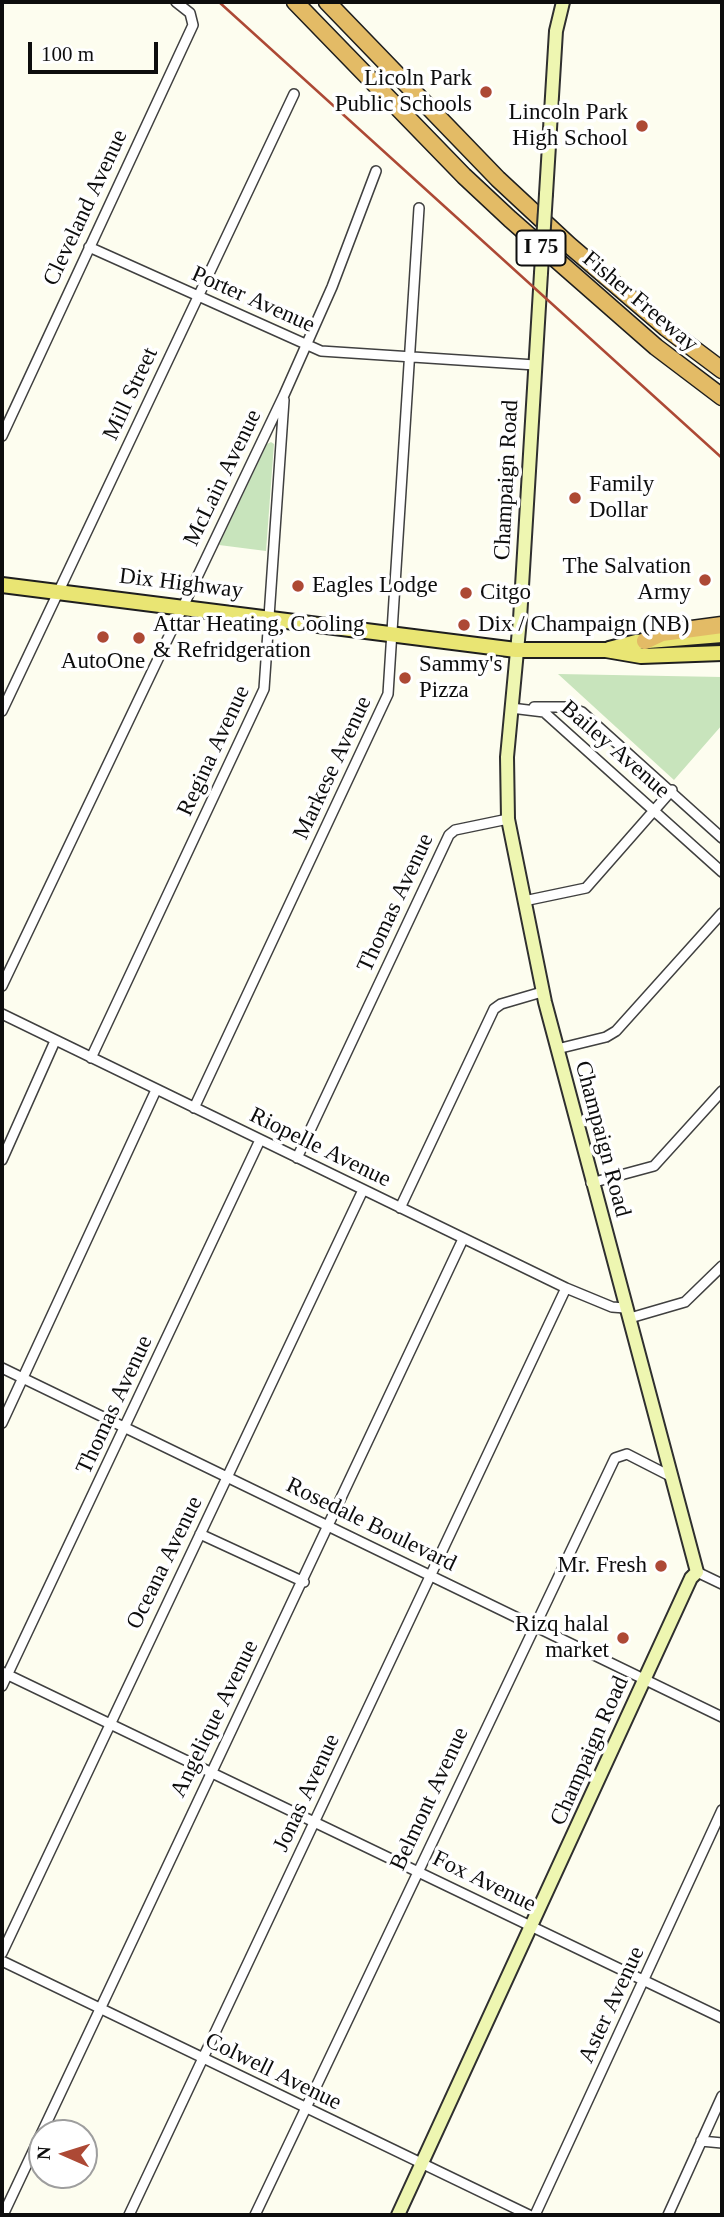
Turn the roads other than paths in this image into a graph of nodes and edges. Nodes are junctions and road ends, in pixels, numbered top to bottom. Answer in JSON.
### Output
{"nodes":[{"id":1,"x":176,"y":2,"type":"edge"},
{"id":2,"x":295,"y":2,"type":"edge"},
{"id":3,"x":327,"y":2,"type":"edge"},
{"id":4,"x":563,"y":2,"type":"edge"},
{"id":5,"x":294,"y":94,"type":"dead end"},
{"id":6,"x":376,"y":171,"type":"dead end"},
{"id":7,"x":419,"y":208,"type":"dead end"},
{"id":8,"x":89,"y":247,"type":"junction"},
{"id":9,"x":198,"y":297,"type":"junction"},
{"id":10,"x":305,"y":346,"type":"junction"},
{"id":11,"x":411,"y":356,"type":"junction"},
{"id":12,"x":535,"y":365,"type":"junction"},
{"id":13,"x":722,"y":370,"type":"edge"},
{"id":14,"x":284,"y":395,"type":"junction"},
{"id":15,"x":722,"y":397,"type":"edge"},
{"id":16,"x":2,"y":436,"type":"edge"},
{"id":17,"x":2,"y":584,"type":"edge"},
{"id":18,"x":60,"y":592,"type":"junction"},
{"id":19,"x":182,"y":607,"type":"junction"},
{"id":20,"x":271,"y":619,"type":"junction"},
{"id":21,"x":722,"y":625,"type":"edge"},
{"id":22,"x":722,"y":635,"type":"edge"},
{"id":23,"x":393,"y":636,"type":"junction"},
{"id":24,"x":645,"y":641,"type":"junction"},
{"id":25,"x":516,"y":650,"type":"junction"},
{"id":26,"x":606,"y":650,"type":"junction"},
{"id":27,"x":722,"y":653,"type":"edge"},
{"id":28,"x":511,"y":708,"type":"junction"},
{"id":29,"x":2,"y":711,"type":"edge"},
{"id":30,"x":672,"y":790,"type":"junction"},
{"id":31,"x":656,"y":812,"type":"junction"},
{"id":32,"x":508,"y":819,"type":"junction"},
{"id":33,"x":722,"y":838,"type":"edge"},
{"id":34,"x":722,"y":872,"type":"edge"},
{"id":35,"x":524,"y":901,"type":"junction"},
{"id":36,"x":722,"y":913,"type":"edge"},
{"id":37,"x":2,"y":986,"type":"edge"},
{"id":38,"x":542,"y":992,"type":"junction"},
{"id":39,"x":2,"y":1014,"type":"edge"},
{"id":40,"x":55,"y":1041,"type":"junction"},
{"id":41,"x":557,"y":1049,"type":"junction"},
{"id":42,"x":91,"y":1058,"type":"junction"},
{"id":43,"x":156,"y":1090,"type":"junction"},
{"id":44,"x":722,"y":1091,"type":"edge"},
{"id":45,"x":194,"y":1108,"type":"junction"},
{"id":46,"x":260,"y":1140,"type":"junction"},
{"id":47,"x":297,"y":1158,"type":"junction"},
{"id":48,"x":2,"y":1160,"type":"edge"},
{"id":49,"x":592,"y":1183,"type":"junction"},
{"id":50,"x":363,"y":1189,"type":"junction"},
{"id":51,"x":400,"y":1208,"type":"junction"},
{"id":52,"x":463,"y":1239,"type":"junction"},
{"id":53,"x":722,"y":1266,"type":"edge"},
{"id":54,"x":566,"y":1289,"type":"junction"},
{"id":55,"x":627,"y":1313,"type":"junction"},
{"id":56,"x":2,"y":1368,"type":"edge"},
{"id":57,"x":23,"y":1378,"type":"junction"},
{"id":58,"x":2,"y":1423,"type":"edge"},
{"id":59,"x":126,"y":1427,"type":"junction"},
{"id":60,"x":228,"y":1476,"type":"junction"},
{"id":61,"x":672,"y":1476,"type":"junction"},
{"id":62,"x":329,"y":1527,"type":"junction"},
{"id":63,"x":200,"y":1534,"type":"junction"},
{"id":64,"x":697,"y":1572,"type":"junction"},
{"id":65,"x":432,"y":1576,"type":"junction"},
{"id":66,"x":304,"y":1583,"type":"junction"},
{"id":67,"x":722,"y":1584,"type":"edge"},
{"id":68,"x":534,"y":1625,"type":"junction"},
{"id":69,"x":4,"y":1673,"type":"edge"},
{"id":70,"x":646,"y":1679,"type":"junction"},
{"id":71,"x":2,"y":1686,"type":"edge"},
{"id":72,"x":722,"y":1717,"type":"edge"},
{"id":73,"x":110,"y":1724,"type":"junction"},
{"id":74,"x":210,"y":1772,"type":"junction"},
{"id":75,"x":722,"y":1810,"type":"edge"},
{"id":76,"x":314,"y":1822,"type":"junction"},
{"id":77,"x":417,"y":1872,"type":"junction"},
{"id":78,"x":533,"y":1927,"type":"junction"},
{"id":79,"x":2,"y":1953,"type":"edge"},
{"id":80,"x":2,"y":1961,"type":"edge"},
{"id":81,"x":645,"y":1981,"type":"junction"},
{"id":82,"x":100,"y":2010,"type":"junction"},
{"id":83,"x":722,"y":2018,"type":"edge"},
{"id":84,"x":203,"y":2059,"type":"junction"},
{"id":85,"x":722,"y":2096,"type":"edge"},
{"id":86,"x":305,"y":2108,"type":"junction"},
{"id":87,"x":701,"y":2141,"type":"junction"},
{"id":88,"x":722,"y":2143,"type":"edge"},
{"id":89,"x":422,"y":2165,"type":"junction"},
{"id":90,"x":3,"y":2215,"type":"edge"},
{"id":91,"x":130,"y":2215,"type":"edge"},
{"id":92,"x":255,"y":2215,"type":"edge"},
{"id":93,"x":398,"y":2215,"type":"edge"},
{"id":94,"x":529,"y":2215,"type":"edge"},
{"id":95,"x":535,"y":2215,"type":"edge"},
{"id":96,"x":668,"y":2215,"type":"edge"}],
"edges":[{"from":1,"to":8,"type":"street","name":"Cleveland Avenue"},
{"from":2,"to":15,"type":"highway","name":"Fisher Freeway","number":"I 75"},
{"from":3,"to":13,"type":"highway","name":"Fisher Freeway","number":"I 75"},
{"from":4,"to":12,"type":"street","name":"Champaign Road","bridge":true},
{"from":5,"to":9,"type":"street","name":"Mill Street"},
{"from":6,"to":10,"type":"street","name":"McLain Avenue"},
{"from":7,"to":11,"type":"street","name":"Markese Avenue"},
{"from":8,"to":9,"type":"street","name":"Porter Avenue"},
{"from":8,"to":16,"type":"street","name":"Cleveland Avenue"},
{"from":9,"to":10,"type":"street","name":"Porter Avenue"},
{"from":9,"to":18,"type":"street","name":"Mill Street"},
{"from":10,"to":11,"type":"street","name":"Porter Avenue"},
{"from":10,"to":14,"type":"street","name":"McLain Avenue"},
{"from":11,"to":12,"type":"street","name":"Porter Avenue"},
{"from":11,"to":23,"type":"street","name":"Markese Avenue"},
{"from":12,"to":25,"type":"street","name":"Champaign Road"},
{"from":14,"to":19,"type":"street","name":"McLain Avenue"},
{"from":14,"to":20,"type":"street","name":"Regina Avenue"},
{"from":17,"to":18,"type":"main road","name":"Dix Highway"},
{"from":18,"to":19,"type":"main road","name":"Dix Highway"},
{"from":18,"to":29,"type":"street","name":"Mill Street"},
{"from":19,"to":20,"type":"main road","name":"Dix Highway"},
{"from":19,"to":37,"type":"street","name":"McLain Avenue"},
{"from":20,"to":23,"type":"main road","name":"Dix Highway"},
{"from":20,"to":42,"type":"street","name":"Regina Avenue"},
{"from":21,"to":24,"type":"highway"},
{"from":22,"to":24,"type":"main road","name":"Dix Highway"},
{"from":23,"to":25,"type":"main road","name":"Dix Highway"},
{"from":23,"to":45,"type":"street","name":"Markese Avenue"},
{"from":24,"to":26,"type":"main road","name":"Dix Highway"},
{"from":25,"to":26,"type":"main road","name":"Dix Highway"},
{"from":25,"to":28,"type":"street","name":"Champaign Road"},
{"from":26,"to":27,"type":"main road","name":"Dix Highway"},
{"from":28,"to":30,"type":"street","name":"Bailey Avenue"},
{"from":28,"to":31,"type":"street","name":"Bailey Avenue"},
{"from":28,"to":32,"type":"street","name":"Champaign Road"},
{"from":30,"to":31,"type":"street"},
{"from":30,"to":33,"type":"street","name":"Bailey Avenue"},
{"from":31,"to":34,"type":"street","name":"Bailey Avenue"},
{"from":31,"to":35,"type":"street"},
{"from":32,"to":35,"type":"street","name":"Champaign Road"},
{"from":32,"to":47,"type":"street","name":"Thomas Avenue"},
{"from":35,"to":38,"type":"street","name":"Champaign Road"},
{"from":36,"to":41,"type":"street"},
{"from":38,"to":41,"type":"street","name":"Champaign Road"},
{"from":38,"to":51,"type":"street"},
{"from":39,"to":40,"type":"street","name":"Riopelle Avenue"},
{"from":40,"to":42,"type":"street","name":"Riopelle Avenue"},
{"from":40,"to":48,"type":"street"},
{"from":41,"to":49,"type":"street","name":"Champaign Road"},
{"from":42,"to":43,"type":"street","name":"Riopelle Avenue"},
{"from":43,"to":45,"type":"street","name":"Riopelle Avenue"},
{"from":43,"to":57,"type":"street"},
{"from":44,"to":49,"type":"street"},
{"from":45,"to":46,"type":"street","name":"Riopelle Avenue"},
{"from":46,"to":47,"type":"street","name":"Riopelle Avenue"},
{"from":46,"to":59,"type":"street","name":"Thomas Avenue"},
{"from":47,"to":50,"type":"street","name":"Riopelle Avenue"},
{"from":49,"to":55,"type":"street","name":"Champaign Road"},
{"from":50,"to":51,"type":"street","name":"Riopelle Avenue"},
{"from":50,"to":60,"type":"street","name":"Oceana Avenue"},
{"from":51,"to":52,"type":"street","name":"Riopelle Avenue"},
{"from":52,"to":54,"type":"street","name":"Riopelle Avenue"},
{"from":52,"to":62,"type":"street","name":"Angelique Avenue"},
{"from":53,"to":55,"type":"street"},
{"from":54,"to":55,"type":"street","name":"Riopelle Avenue"},
{"from":54,"to":65,"type":"street","name":"Jonas Avenue"},
{"from":55,"to":61,"type":"street","name":"Champaign Road"},
{"from":56,"to":57,"type":"street","name":"Rosedale Boulevard"},
{"from":57,"to":58,"type":"street"},
{"from":57,"to":59,"type":"street","name":"Rosedale Boulevard"},
{"from":59,"to":60,"type":"street","name":"Rosedale Boulevard"},
{"from":59,"to":69,"type":"street","name":"Thomas Avenue"},
{"from":60,"to":62,"type":"street","name":"Rosedale Boulevard"},
{"from":60,"to":63,"type":"street","name":"Oceana Avenue"},
{"from":61,"to":64,"type":"street","name":"Champaign Road"},
{"from":61,"to":68,"type":"street","name":"Belmont Avenue"},
{"from":62,"to":65,"type":"street","name":"Rosedale Boulevard"},
{"from":62,"to":66,"type":"street","name":"Angelique Avenue"},
{"from":63,"to":66,"type":"street"},
{"from":63,"to":73,"type":"street","name":"Oceana Avenue"},
{"from":64,"to":67,"type":"street"},
{"from":64,"to":70,"type":"street","name":"Champaign Road"},
{"from":65,"to":68,"type":"street","name":"Rosedale Boulevard"},
{"from":65,"to":76,"type":"street","name":"Jonas Avenue"},
{"from":66,"to":74,"type":"street","name":"Angelique Avenue"},
{"from":68,"to":70,"type":"street","name":"Rosedale Boulevard"},
{"from":68,"to":77,"type":"street","name":"Belmont Avenue"},
{"from":69,"to":71,"type":"street","name":"Thomas Avenue"},
{"from":69,"to":73,"type":"street","name":"Fox Avenue"},
{"from":70,"to":72,"type":"street","name":"Rosedale Boulevard"},
{"from":70,"to":78,"type":"street","name":"Champaign Road"},
{"from":73,"to":74,"type":"street","name":"Fox Avenue"},
{"from":73,"to":79,"type":"street","name":"Oceana Avenue"},
{"from":74,"to":76,"type":"street","name":"Fox Avenue"},
{"from":74,"to":82,"type":"street","name":"Angelique Avenue"},
{"from":75,"to":81,"type":"street","name":"Aster Avenue"},
{"from":76,"to":77,"type":"street","name":"Fox Avenue"},
{"from":76,"to":84,"type":"street","name":"Jonas Avenue"},
{"from":77,"to":78,"type":"street","name":"Fox Avenue"},
{"from":77,"to":86,"type":"street","name":"Belmont Avenue"},
{"from":78,"to":81,"type":"street","name":"Fox Avenue"},
{"from":78,"to":89,"type":"street","name":"Champaign Road"},
{"from":80,"to":82,"type":"street","name":"Colwell Avenue"},
{"from":81,"to":83,"type":"street","name":"Fox Avenue"},
{"from":81,"to":95,"type":"street","name":"Aster Avenue"},
{"from":82,"to":84,"type":"street","name":"Colwell Avenue"},
{"from":82,"to":90,"type":"street","name":"Angelique Avenue"},
{"from":84,"to":86,"type":"street","name":"Colwell Avenue"},
{"from":84,"to":91,"type":"street","name":"Jonas Avenue"},
{"from":85,"to":87,"type":"street"},
{"from":86,"to":89,"type":"street","name":"Colwell Avenue"},
{"from":86,"to":92,"type":"street","name":"Belmont Avenue"},
{"from":87,"to":88,"type":"street"},
{"from":87,"to":96,"type":"street"},
{"from":89,"to":93,"type":"street","name":"Champaign Road"},
{"from":89,"to":94,"type":"street","name":"Colwell Avenue"}]}
